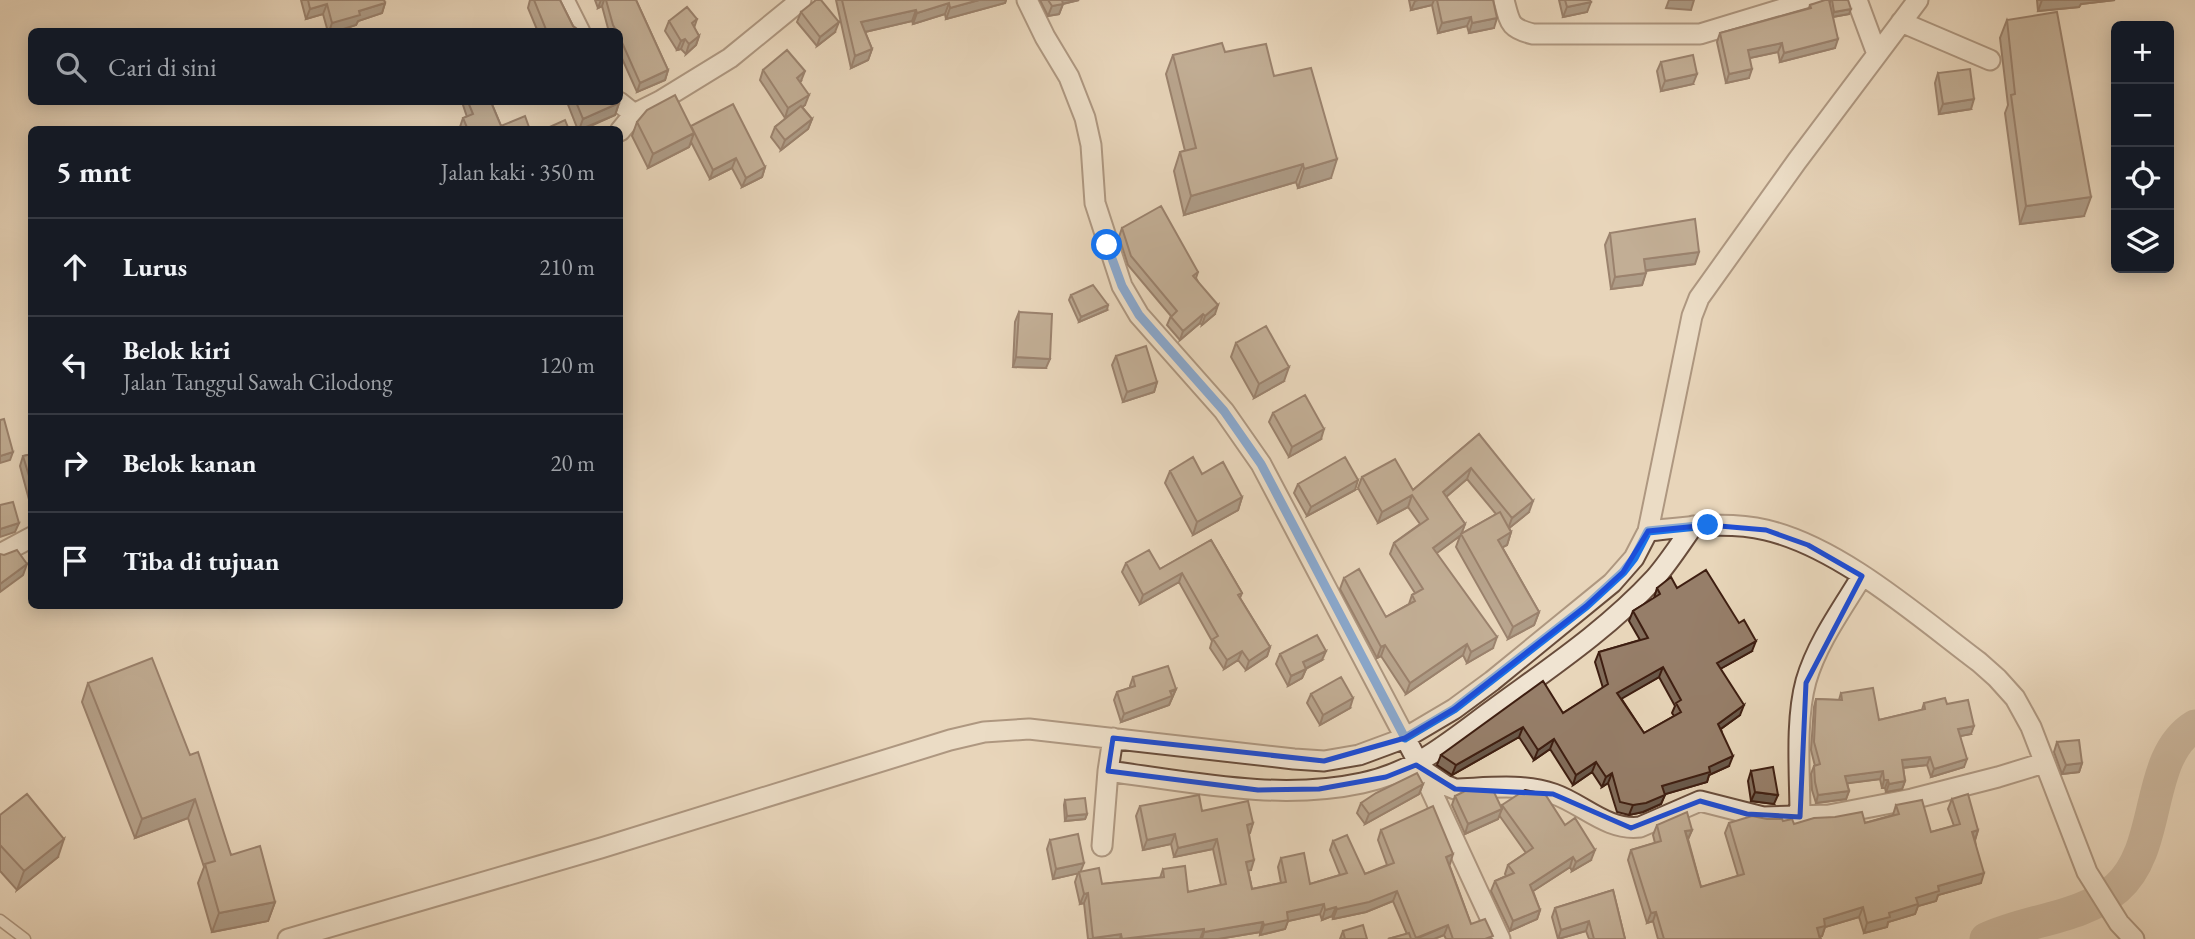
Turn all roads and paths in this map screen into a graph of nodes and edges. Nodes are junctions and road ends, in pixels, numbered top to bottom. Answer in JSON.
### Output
{"nodes":[{"id":1,"x":564,"y":0,"type":"edge"},
{"id":2,"x":801,"y":0,"type":"edge"},
{"id":3,"x":1027,"y":0,"type":"edge"},
{"id":4,"x":1504,"y":0,"type":"edge"},
{"id":5,"x":1812,"y":0,"type":"edge"},
{"id":6,"x":1857,"y":0,"type":"edge"},
{"id":7,"x":1918,"y":0,"type":"edge"},
{"id":8,"x":1901,"y":22,"type":"junction"},
{"id":9,"x":578,"y":28,"type":"edge"},
{"id":10,"x":1877,"y":54,"type":"junction"},
{"id":11,"x":1990,"y":60,"type":"dead end"},
{"id":12,"x":627,"y":108,"type":"edge"},
{"id":13,"x":622,"y":126,"type":"edge"},
{"id":14,"x":1693,"y":526,"type":"junction"},
{"id":15,"x":1648,"y":531,"type":"junction"},
{"id":16,"x":28,"y":539,"type":"edge"},
{"id":17,"x":0,"y":554,"type":"edge"},
{"id":18,"x":1862,"y":576,"type":"junction"},
{"id":19,"x":1492,"y":681,"type":"junction"},
{"id":20,"x":1502,"y":703,"type":"junction"},
{"id":21,"x":1113,"y":738,"type":"junction"},
{"id":22,"x":1405,"y":738,"type":"junction"},
{"id":23,"x":1262,"y":756,"type":"junction"},
{"id":24,"x":2045,"y":763,"type":"junction"},
{"id":25,"x":1420,"y":766,"type":"junction"},
{"id":26,"x":1108,"y":771,"type":"junction"},
{"id":27,"x":1258,"y":790,"type":"junction"},
{"id":28,"x":1800,"y":817,"type":"junction"},
{"id":29,"x":1102,"y":846,"type":"dead end"},
{"id":30,"x":0,"y":920,"type":"edge"},
{"id":31,"x":25,"y":939,"type":"edge"},
{"id":32,"x":288,"y":939,"type":"edge"},
{"id":33,"x":1500,"y":939,"type":"edge"},
{"id":34,"x":2134,"y":939,"type":"edge"}],
"edges":[{"from":1,"to":9,"type":"street"},
{"from":2,"to":12,"type":"street"},
{"from":3,"to":22,"type":"street"},
{"from":4,"to":5,"type":"street"},
{"from":6,"to":10,"type":"street"},
{"from":7,"to":8,"type":"street"},
{"from":8,"to":10,"type":"street"},
{"from":8,"to":11,"type":"street"},
{"from":10,"to":15,"type":"street"},
{"from":12,"to":13,"type":"street"},
{"from":14,"to":15,"type":"street"},
{"from":14,"to":18,"type":"street"},
{"from":14,"to":20,"type":"street"},
{"from":15,"to":19,"type":"street"},
{"from":16,"to":17,"type":"street"},
{"from":18,"to":24,"type":"street"},
{"from":18,"to":28,"type":"street"},
{"from":19,"to":20,"type":"street"},
{"from":19,"to":22,"type":"street"},
{"from":20,"to":25,"type":"street"},
{"from":21,"to":23,"type":"street"},
{"from":21,"to":26,"type":"street"},
{"from":21,"to":32,"type":"street"},
{"from":22,"to":23,"type":"street"},
{"from":22,"to":25,"type":"street"},
{"from":23,"to":27,"type":"street"},
{"from":24,"to":28,"type":"street"},
{"from":24,"to":34,"type":"street"},
{"from":25,"to":27,"type":"street"},
{"from":25,"to":28,"type":"street"},
{"from":25,"to":33,"type":"street"},
{"from":26,"to":27,"type":"street"},
{"from":26,"to":29,"type":"street"},
{"from":30,"to":31,"type":"lane"}]}
